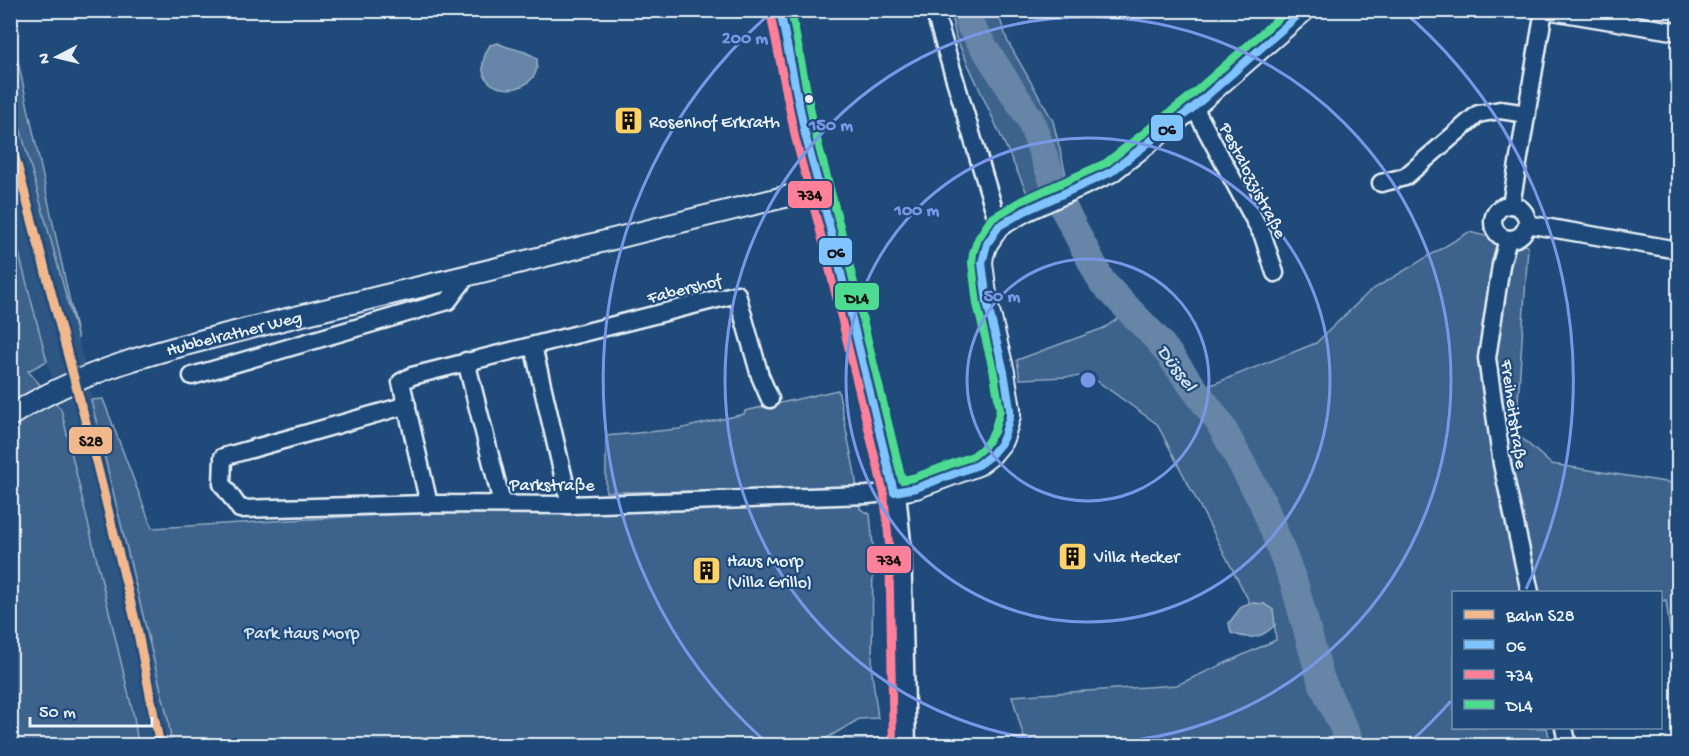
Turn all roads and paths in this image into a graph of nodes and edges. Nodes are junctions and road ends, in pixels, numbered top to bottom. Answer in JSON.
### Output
{"nodes":[{"id":1,"x":780,"y":10,"type":"edge"},
{"id":2,"x":934,"y":10,"type":"edge"},
{"id":3,"x":1305,"y":10,"type":"edge"},
{"id":4,"x":1545,"y":10,"type":"edge"},
{"id":5,"x":1678,"y":32,"type":"edge"},
{"id":6,"x":1194,"y":107,"type":"junction"},
{"id":7,"x":1527,"y":114,"type":"junction"},
{"id":8,"x":1381,"y":183,"type":"dead end"},
{"id":9,"x":820,"y":189,"type":"junction"},
{"id":10,"x":1511,"y":205,"type":"junction"},
{"id":11,"x":1527,"y":224,"type":"junction"},
{"id":12,"x":999,"y":226,"type":"junction"},
{"id":13,"x":1508,"y":239,"type":"junction"},
{"id":14,"x":1678,"y":250,"type":"edge"},
{"id":15,"x":1275,"y":273,"type":"dead end"},
{"id":16,"x":466,"y":276,"type":"junction"},
{"id":17,"x":533,"y":346,"type":"junction"},
{"id":18,"x":466,"y":362,"type":"junction"},
{"id":19,"x":192,"y":376,"type":"dead end"},
{"id":20,"x":770,"y":399,"type":"dead end"},
{"id":21,"x":407,"y":405,"type":"junction"},
{"id":22,"x":10,"y":416,"type":"edge"},
{"id":23,"x":894,"y":492,"type":"junction"},
{"id":24,"x":502,"y":503,"type":"junction"},
{"id":25,"x":429,"y":504,"type":"junction"},
{"id":26,"x":570,"y":505,"type":"junction"},
{"id":27,"x":1530,"y":591,"type":"edge"},
{"id":28,"x":1564,"y":729,"type":"edge"},
{"id":29,"x":904,"y":746,"type":"edge"},
{"id":30,"x":1568,"y":746,"type":"edge"}],
"edges":[{"from":1,"to":9,"type":"main road"},
{"from":2,"to":12,"type":"street"},
{"from":3,"to":6,"type":"street"},
{"from":4,"to":5,"type":"street"},
{"from":4,"to":7,"type":"street"},
{"from":6,"to":12,"type":"street"},
{"from":6,"to":15,"type":"street","name":"Pestalozzistraße"},
{"from":7,"to":8,"type":"street"},
{"from":7,"to":10,"type":"street"},
{"from":9,"to":16,"type":"street","name":"Hubbelrather Weg"},
{"from":9,"to":23,"type":"main road"},
{"from":10,"to":11,"type":"street"},
{"from":10,"to":13,"type":"street"},
{"from":11,"to":13,"type":"street"},
{"from":11,"to":14,"type":"street"},
{"from":12,"to":23,"type":"street"},
{"from":13,"to":27,"type":"street","name":"Freiheitstraße"},
{"from":16,"to":19,"type":"street","name":"Hubbelrather Weg"},
{"from":16,"to":22,"type":"street","name":"Hubbelrather Weg"},
{"from":17,"to":18,"type":"street","name":"Fabershof"},
{"from":17,"to":20,"type":"street","name":"Fabershof"},
{"from":17,"to":26,"type":"street"},
{"from":18,"to":21,"type":"street","name":"Fabershof"},
{"from":18,"to":24,"type":"street"},
{"from":21,"to":25,"type":"street","name":"Fabershof"},
{"from":21,"to":25,"type":"street","name":"Parkstraße"},
{"from":23,"to":26,"type":"street","name":"Parkstraße"},
{"from":23,"to":29,"type":"main road"},
{"from":24,"to":25,"type":"street","name":"Parkstraße"},
{"from":24,"to":26,"type":"street","name":"Parkstraße"},
{"from":28,"to":30,"type":"street"}]}
